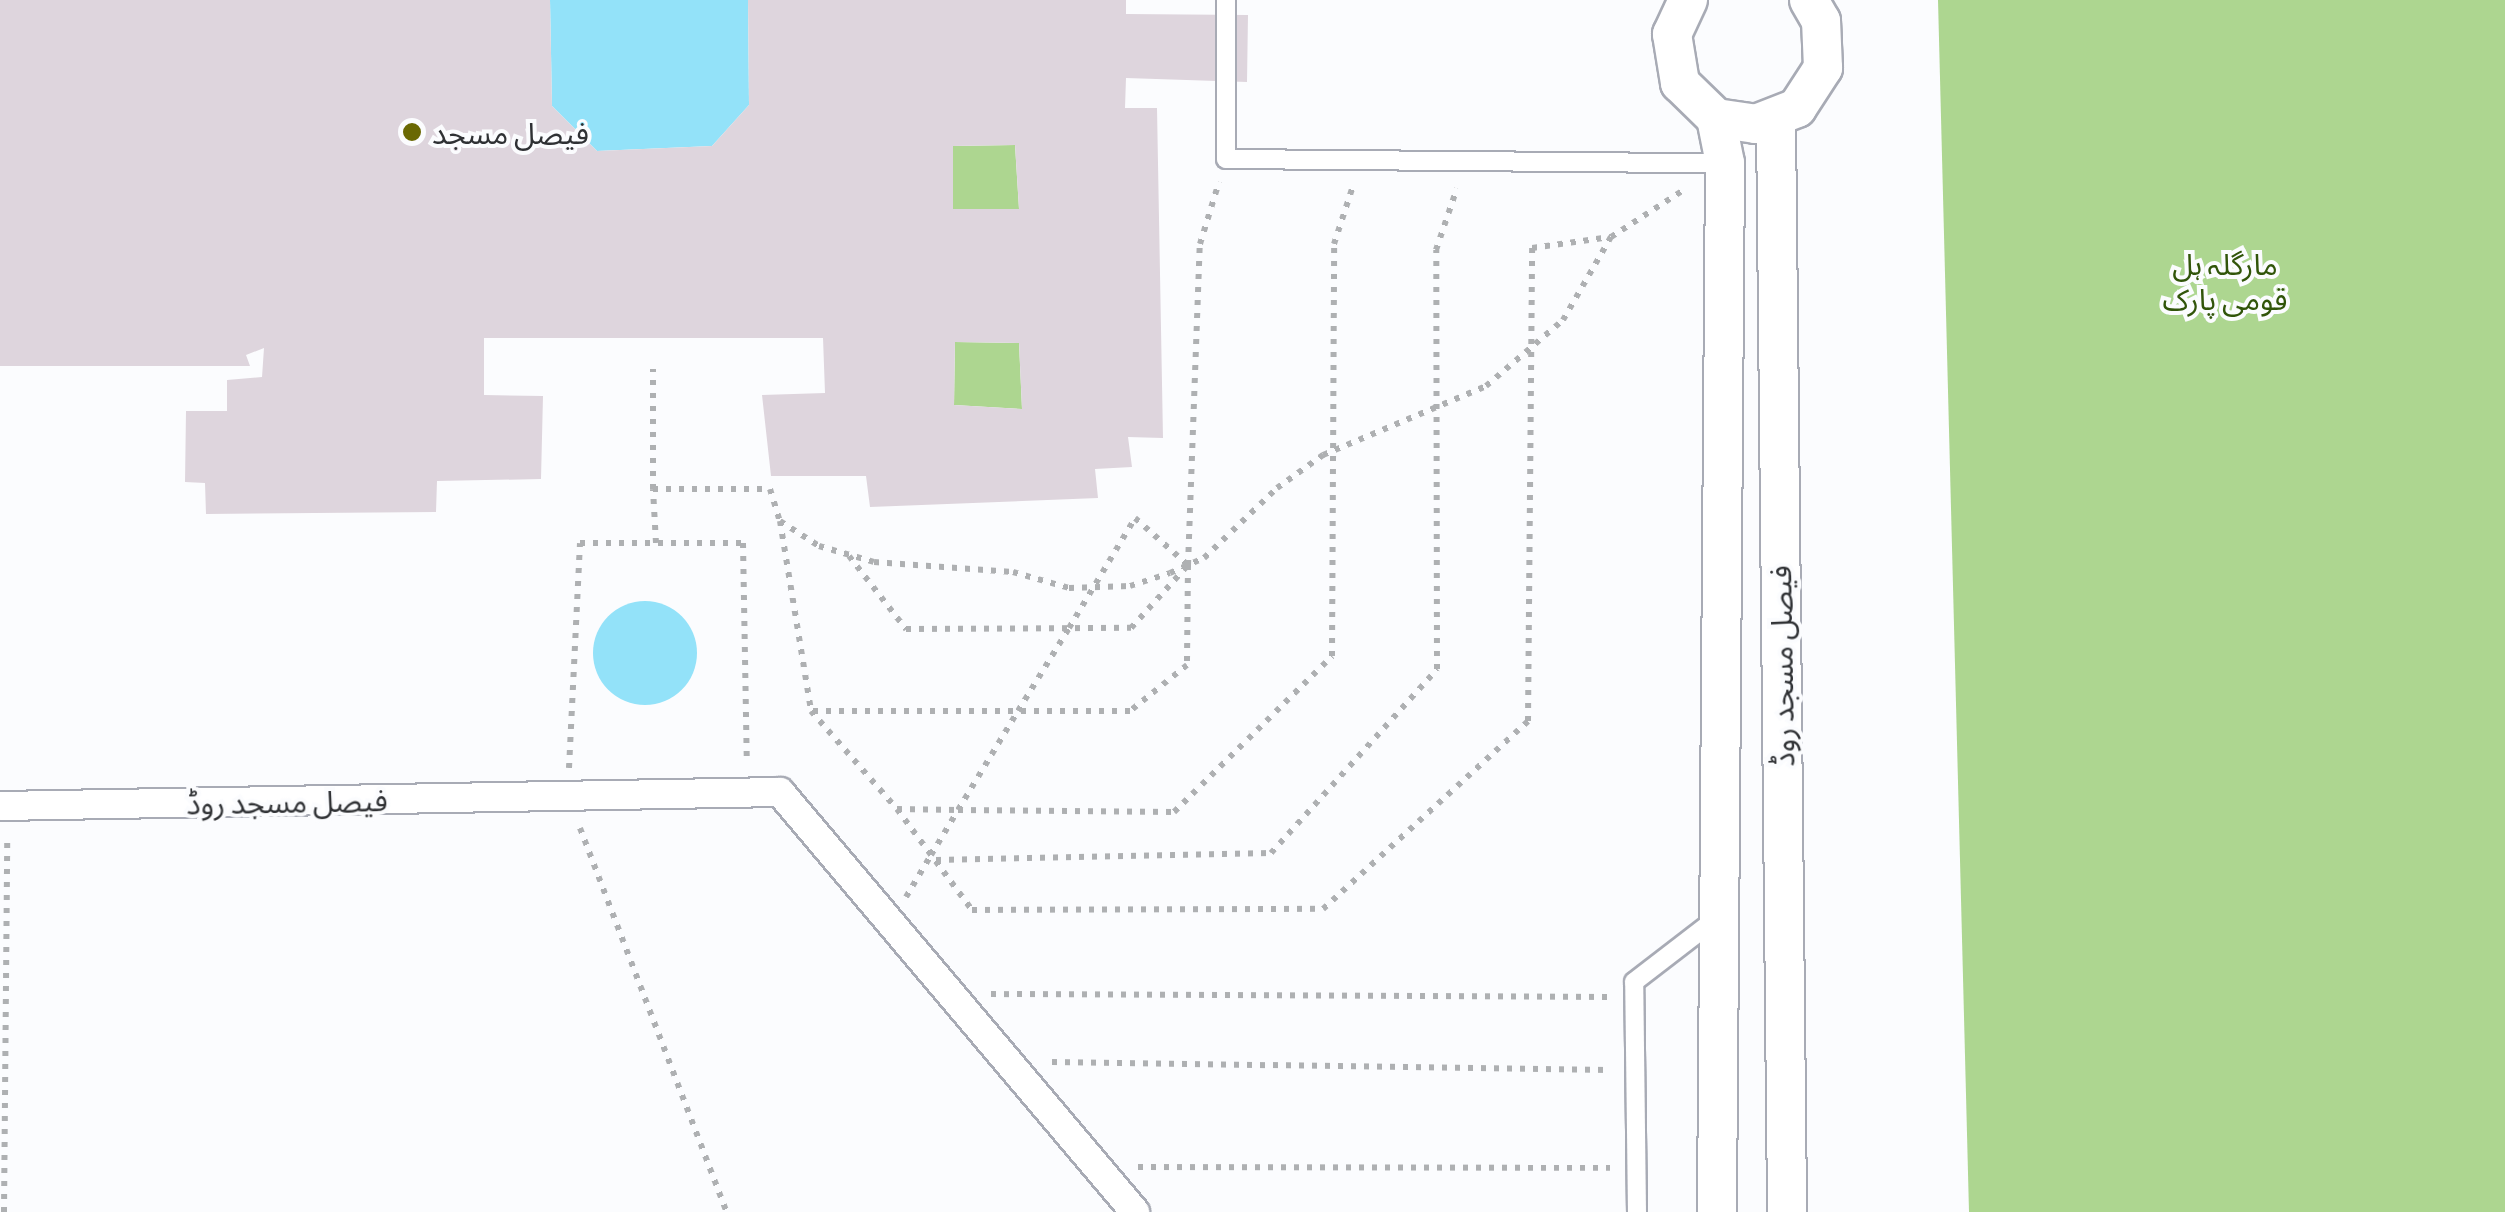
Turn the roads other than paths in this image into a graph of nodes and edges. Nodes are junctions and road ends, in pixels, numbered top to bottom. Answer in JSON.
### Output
{"nodes":[{"id":1,"x":1226,"y":0,"type":"edge"},
{"id":2,"x":1688,"y":0,"type":"edge"},
{"id":3,"x":1809,"y":0,"type":"edge"},
{"id":4,"x":1716,"y":118,"type":"junction"},
{"id":5,"x":1776,"y":120,"type":"junction"},
{"id":6,"x":1725,"y":163,"type":"junction"},
{"id":7,"x":4,"y":806,"type":"edge"},
{"id":8,"x":1719,"y":916,"type":"junction"},
{"id":9,"x":1135,"y":1212,"type":"edge"},
{"id":10,"x":1636,"y":1212,"type":"edge"},
{"id":11,"x":1718,"y":1212,"type":"edge"},
{"id":12,"x":1787,"y":1212,"type":"edge"}],
"edges":[{"from":1,"to":6,"type":"lane"},
{"from":2,"to":4,"type":"street"},
{"from":3,"to":5,"type":"street"},
{"from":4,"to":5,"type":"street"},
{"from":4,"to":6,"type":"street","name":"فیصل مسجد روڈ"},
{"from":5,"to":12,"type":"street","name":"فیصل مسجد روڈ"},
{"from":6,"to":8,"type":"street","name":"فیصل مسجد روڈ"},
{"from":7,"to":9,"type":"street","name":"فیصل مسجد روڈ"},
{"from":8,"to":10,"type":"lane"},
{"from":8,"to":11,"type":"street","name":"فیصل مسجد روڈ"}]}
